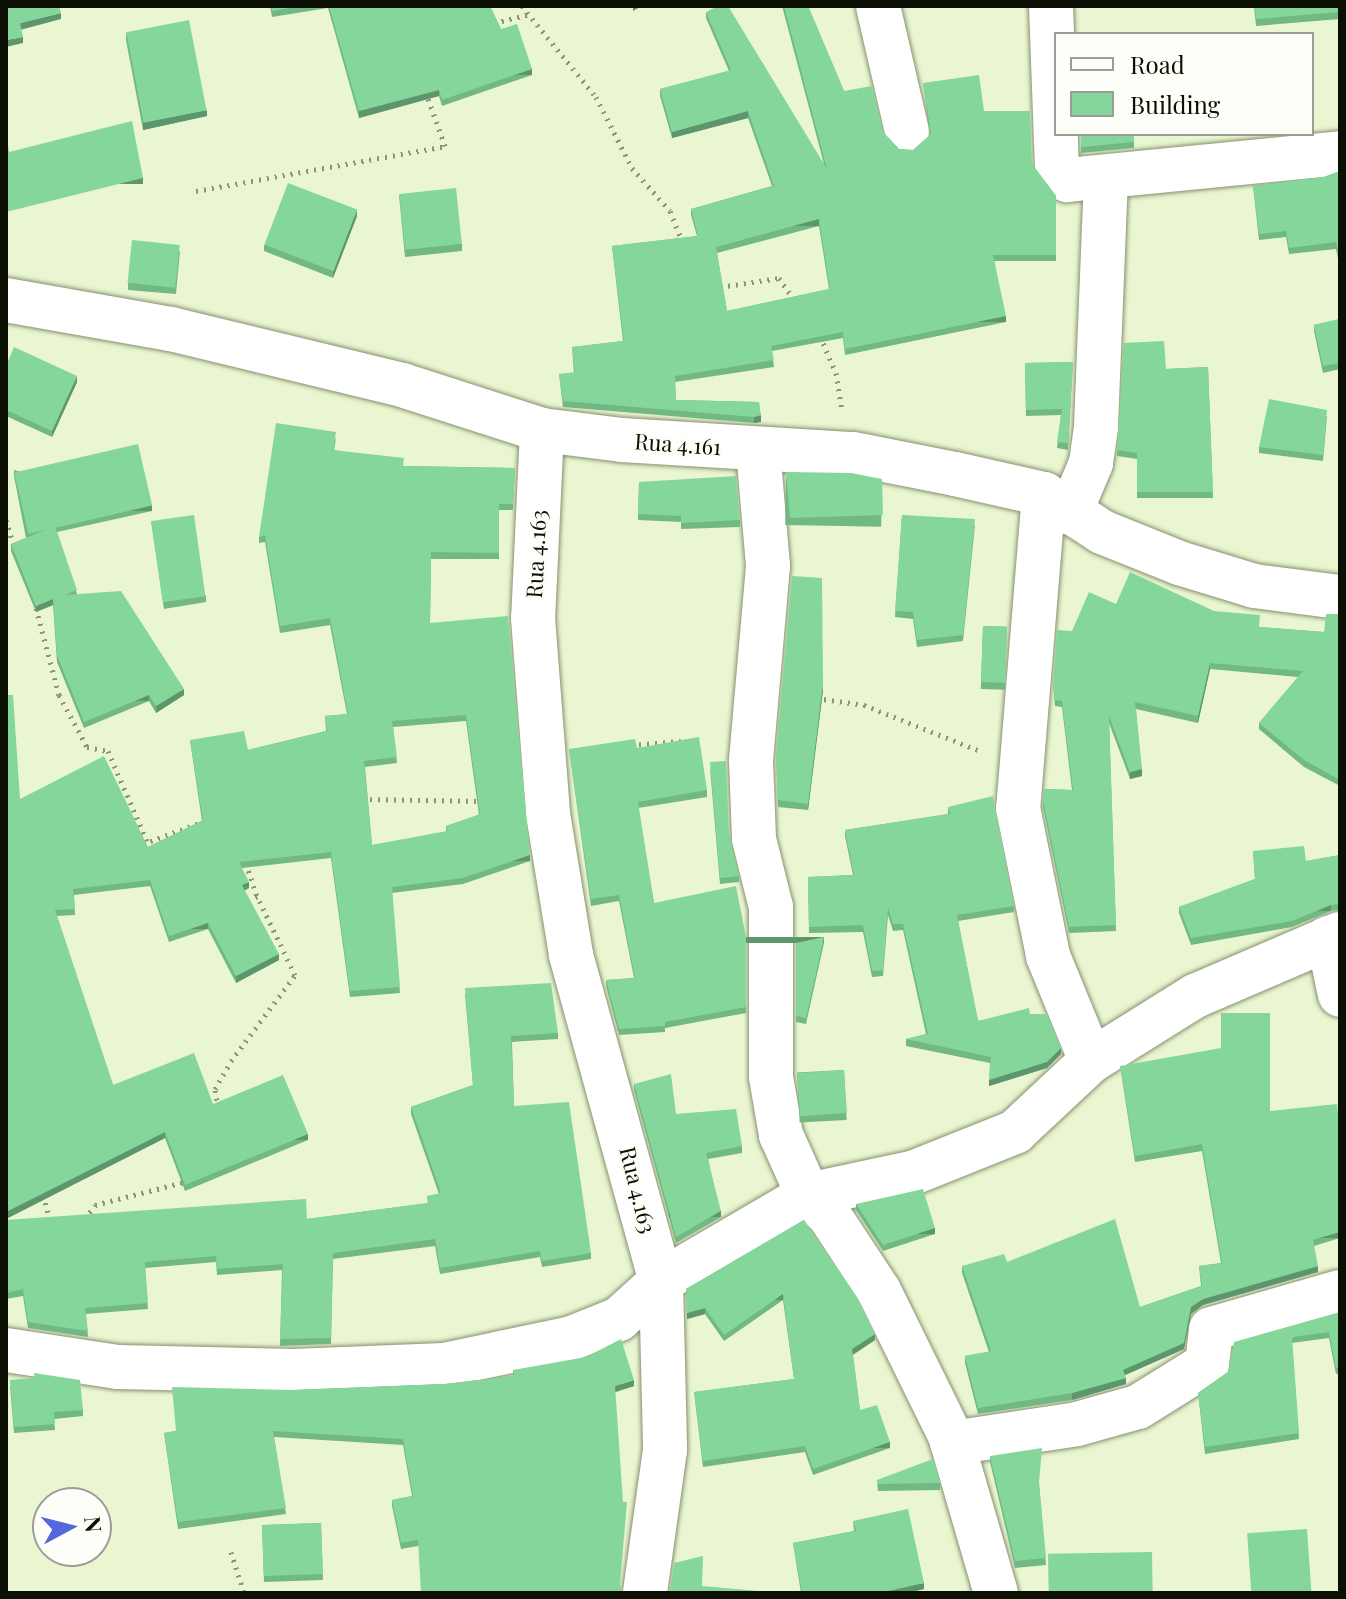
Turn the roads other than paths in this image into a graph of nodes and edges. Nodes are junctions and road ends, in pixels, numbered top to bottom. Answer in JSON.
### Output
{"nodes":[{"id":1,"x":878,"y":6,"type":"edge"},
{"id":2,"x":1051,"y":6,"type":"edge"},
{"id":3,"x":1054,"y":87,"type":"edge"},
{"id":4,"x":907,"y":132,"type":"dead end"},
{"id":5,"x":1056,"y":136,"type":"edge"},
{"id":6,"x":1340,"y":153,"type":"edge"},
{"id":7,"x":1106,"y":180,"type":"junction"},
{"id":8,"x":6,"y":300,"type":"edge"},
{"id":9,"x":542,"y":430,"type":"junction"},
{"id":10,"x":758,"y":449,"type":"junction"},
{"id":11,"x":1057,"y":504,"type":"junction"},
{"id":12,"x":1340,"y":597,"type":"edge"},
{"id":13,"x":1334,"y":936,"type":"edge"},
{"id":14,"x":1340,"y":995,"type":"edge"},
{"id":15,"x":1091,"y":1061,"type":"junction"},
{"id":16,"x":808,"y":1195,"type":"junction"},
{"id":17,"x":661,"y":1281,"type":"junction"},
{"id":18,"x":1340,"y":1292,"type":"edge"},
{"id":19,"x":6,"y":1350,"type":"edge"},
{"id":20,"x":952,"y":1443,"type":"junction"},
{"id":21,"x":645,"y":1593,"type":"edge"},
{"id":22,"x":996,"y":1593,"type":"edge"}],
"edges":[{"from":1,"to":4,"type":"street"},
{"from":2,"to":3,"type":"street"},
{"from":5,"to":7,"type":"street"},
{"from":6,"to":7,"type":"street"},
{"from":7,"to":11,"type":"street"},
{"from":8,"to":9,"type":"street","name":"Rua 4.161"},
{"from":9,"to":10,"type":"street","name":"Rua 4.161"},
{"from":9,"to":17,"type":"street","name":"Rua 4.163"},
{"from":10,"to":11,"type":"street","name":"Rua 4.161"},
{"from":10,"to":16,"type":"street"},
{"from":11,"to":12,"type":"street","name":"Rua 4.161"},
{"from":11,"to":15,"type":"street"},
{"from":13,"to":14,"type":"street"},
{"from":13,"to":15,"type":"street"},
{"from":15,"to":16,"type":"street"},
{"from":16,"to":17,"type":"street"},
{"from":16,"to":20,"type":"street"},
{"from":17,"to":19,"type":"street"},
{"from":17,"to":21,"type":"street","name":"Rua 4.163"},
{"from":18,"to":20,"type":"street"},
{"from":20,"to":22,"type":"street"}]}
